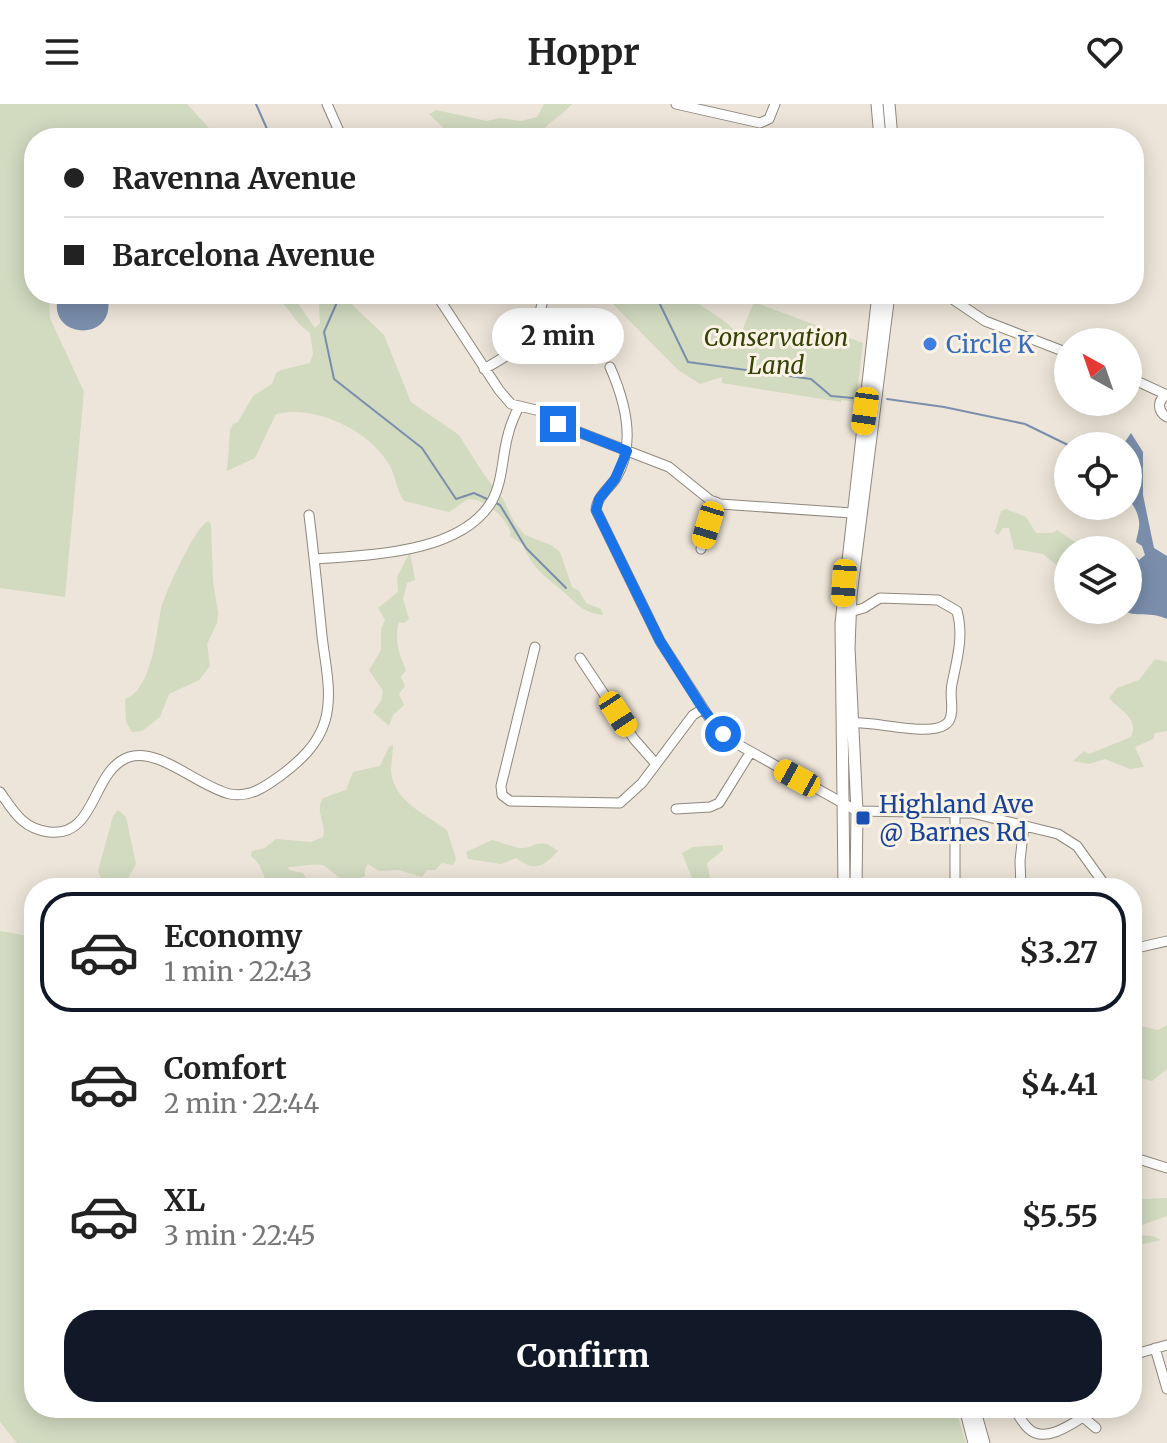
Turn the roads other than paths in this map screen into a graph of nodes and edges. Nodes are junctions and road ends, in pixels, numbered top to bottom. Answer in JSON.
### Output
{"nodes":[{"id":1,"x":327,"y":104,"type":"edge"},
{"id":2,"x":676,"y":104,"type":"edge"},
{"id":3,"x":775,"y":104,"type":"edge"},
{"id":4,"x":877,"y":104,"type":"edge"},
{"id":5,"x":889,"y":104,"type":"edge"},
{"id":6,"x":338,"y":128,"type":"edge"},
{"id":7,"x":879,"y":128,"type":"edge"},
{"id":8,"x":891,"y":128,"type":"edge"},
{"id":9,"x":442,"y":304,"type":"edge"},
{"id":10,"x":542,"y":304,"type":"edge"},
{"id":11,"x":877,"y":304,"type":"edge"},
{"id":12,"x":888,"y":304,"type":"edge"},
{"id":13,"x":960,"y":304,"type":"edge"},
{"id":14,"x":1054,"y":348,"type":"edge"},
{"id":15,"x":610,"y":367,"type":"dead end"},
{"id":16,"x":484,"y":369,"type":"junction"},
{"id":17,"x":1142,"y":384,"type":"edge"},
{"id":18,"x":1164,"y":398,"type":"edge"},
{"id":19,"x":519,"y":406,"type":"junction"},
{"id":20,"x":536,"y":410,"type":"dead end"},
{"id":21,"x":1167,"y":417,"type":"edge"},
{"id":22,"x":558,"y":424,"type":"dead end"},
{"id":23,"x":627,"y":451,"type":"junction"},
{"id":24,"x":716,"y":502,"type":"junction"},
{"id":25,"x":852,"y":513,"type":"junction"},
{"id":26,"x":309,"y":515,"type":"dead end"},
{"id":27,"x":701,"y":549,"type":"dead end"},
{"id":28,"x":315,"y":559,"type":"junction"},
{"id":29,"x":851,"y":595,"type":"junction"},
{"id":30,"x":871,"y":603,"type":"junction"},
{"id":31,"x":850,"y":612,"type":"junction"},
{"id":32,"x":535,"y":647,"type":"dead end"},
{"id":33,"x":580,"y":658,"type":"dead end"},
{"id":34,"x":703,"y":709,"type":"junction"},
{"id":35,"x":852,"y":723,"type":"junction"},
{"id":36,"x":750,"y":753,"type":"junction"},
{"id":37,"x":656,"y":764,"type":"junction"},
{"id":38,"x":0,"y":792,"type":"edge"},
{"id":39,"x":843,"y":805,"type":"junction"},
{"id":40,"x":676,"y":809,"type":"dead end"},
{"id":41,"x":857,"y":811,"type":"junction"},
{"id":42,"x":955,"y":812,"type":"junction"},
{"id":43,"x":1024,"y":825,"type":"junction"},
{"id":44,"x":844,"y":878,"type":"edge"},
{"id":45,"x":856,"y":878,"type":"edge"},
{"id":46,"x":955,"y":878,"type":"edge"},
{"id":47,"x":1021,"y":878,"type":"edge"},
{"id":48,"x":1099,"y":878,"type":"edge"},
{"id":49,"x":1167,"y":941,"type":"edge"},
{"id":50,"x":1142,"y":947,"type":"edge"},
{"id":51,"x":1142,"y":1160,"type":"edge"},
{"id":52,"x":1167,"y":1168,"type":"edge"},
{"id":53,"x":1167,"y":1345,"type":"edge"},
{"id":54,"x":1155,"y":1348,"type":"junction"},
{"id":55,"x":1142,"y":1352,"type":"edge"},
{"id":56,"x":1167,"y":1389,"type":"edge"},
{"id":57,"x":968,"y":1418,"type":"edge"},
{"id":58,"x":978,"y":1418,"type":"edge"},
{"id":59,"x":1020,"y":1418,"type":"edge"},
{"id":60,"x":1077,"y":1418,"type":"edge"},
{"id":61,"x":1088,"y":1418,"type":"edge"},
{"id":62,"x":1096,"y":1428,"type":"dead end"},
{"id":63,"x":974,"y":1443,"type":"edge"},
{"id":64,"x":984,"y":1443,"type":"edge"}],
"edges":[{"from":1,"to":6,"type":"street"},
{"from":2,"to":3,"type":"street"},
{"from":4,"to":7,"type":"main road"},
{"from":5,"to":8,"type":"main road"},
{"from":9,"to":16,"type":"street"},
{"from":10,"to":16,"type":"street"},
{"from":11,"to":25,"type":"main road"},
{"from":12,"to":29,"type":"main road"},
{"from":13,"to":14,"type":"street"},
{"from":15,"to":23,"type":"street"},
{"from":16,"to":19,"type":"street"},
{"from":17,"to":18,"type":"street"},
{"from":18,"to":21,"type":"street"},
{"from":19,"to":20,"type":"street"},
{"from":19,"to":28,"type":"street"},
{"from":22,"to":23,"type":"street"},
{"from":23,"to":24,"type":"street"},
{"from":23,"to":34,"type":"street"},
{"from":24,"to":25,"type":"street"},
{"from":24,"to":27,"type":"street"},
{"from":25,"to":39,"type":"main road"},
{"from":26,"to":28,"type":"street"},
{"from":28,"to":38,"type":"street"},
{"from":29,"to":30,"type":"street"},
{"from":29,"to":31,"type":"main road"},
{"from":30,"to":31,"type":"street"},
{"from":30,"to":35,"type":"street"},
{"from":31,"to":35,"type":"main road"},
{"from":32,"to":37,"type":"street"},
{"from":33,"to":37,"type":"street"},
{"from":34,"to":36,"type":"street"},
{"from":34,"to":37,"type":"street"},
{"from":35,"to":41,"type":"main road"},
{"from":36,"to":39,"type":"street"},
{"from":36,"to":40,"type":"street"},
{"from":39,"to":41,"type":"street"},
{"from":39,"to":44,"type":"main road"},
{"from":41,"to":42,"type":"street"},
{"from":41,"to":45,"type":"main road"},
{"from":42,"to":43,"type":"street"},
{"from":42,"to":46,"type":"street"},
{"from":43,"to":47,"type":"street"},
{"from":43,"to":48,"type":"street"},
{"from":49,"to":50,"type":"street"},
{"from":51,"to":52,"type":"street"},
{"from":53,"to":54,"type":"street"},
{"from":54,"to":55,"type":"street"},
{"from":54,"to":56,"type":"street"},
{"from":57,"to":63,"type":"main road"},
{"from":58,"to":64,"type":"main road"},
{"from":59,"to":60,"type":"street"},
{"from":61,"to":62,"type":"street"}]}
